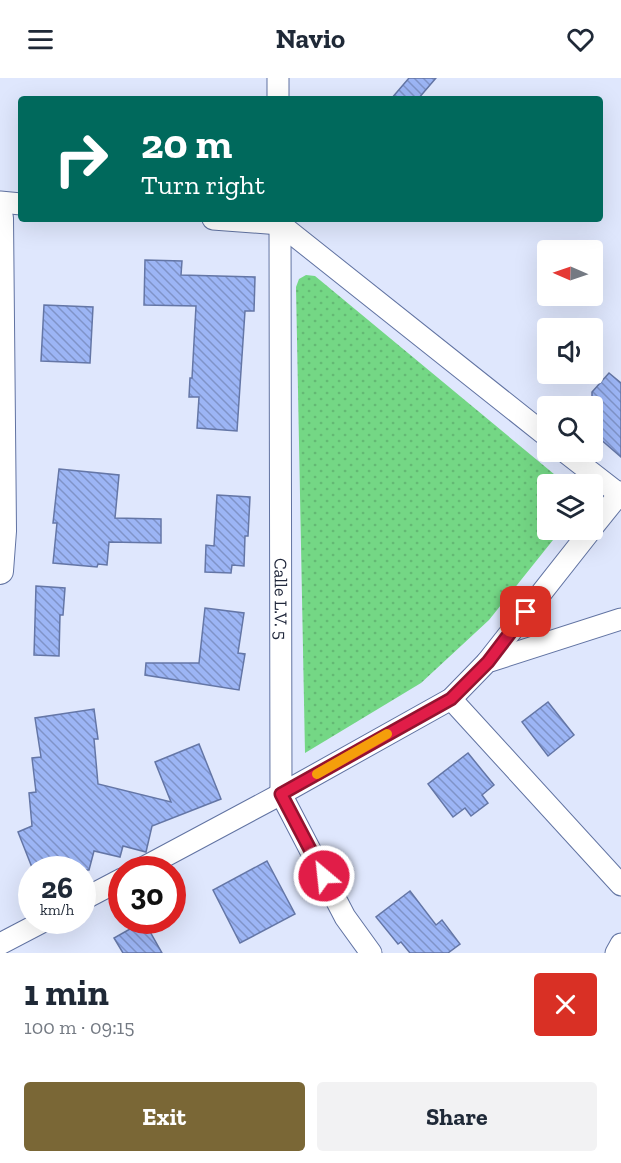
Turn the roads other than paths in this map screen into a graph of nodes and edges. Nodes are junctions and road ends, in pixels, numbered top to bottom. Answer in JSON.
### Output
{"nodes":[{"id":1,"x":278,"y":78,"type":"edge"},
{"id":2,"x":278,"y":96,"type":"edge"},
{"id":3,"x":0,"y":202,"type":"edge"},
{"id":4,"x":18,"y":204,"type":"edge"},
{"id":5,"x":0,"y":218,"type":"edge"},
{"id":6,"x":280,"y":222,"type":"edge"},
{"id":7,"x":1,"y":330,"type":"edge"},
{"id":8,"x":537,"y":428,"type":"edge"},
{"id":9,"x":578,"y":462,"type":"edge"},
{"id":10,"x":620,"y":493,"type":"edge"},
{"id":11,"x":603,"y":515,"type":"edge"},
{"id":12,"x":583,"y":540,"type":"edge"},
{"id":13,"x":0,"y":571,"type":"edge"},
{"id":14,"x":621,"y":619,"type":"edge"},
{"id":15,"x":488,"y":662,"type":"junction"},
{"id":16,"x":451,"y":699,"type":"junction"},
{"id":17,"x":281,"y":794,"type":"junction"},
{"id":18,"x":165,"y":856,"type":"edge"},
{"id":19,"x":621,"y":885,"type":"edge"},
{"id":20,"x":19,"y":934,"type":"edge"},
{"id":21,"x":0,"y":944,"type":"edge"},
{"id":22,"x":621,"y":944,"type":"edge"},
{"id":23,"x":371,"y":953,"type":"edge"},
{"id":24,"x":616,"y":953,"type":"edge"}],
"edges":[{"from":1,"to":2,"type":"street"},
{"from":3,"to":4,"type":"street"},
{"from":5,"to":7,"type":"street"},
{"from":6,"to":8,"type":"street"},
{"from":6,"to":17,"type":"street","name":"Calle L.V. 5"},
{"from":7,"to":13,"type":"street"},
{"from":9,"to":10,"type":"street"},
{"from":10,"to":11,"type":"street"},
{"from":12,"to":15,"type":"street"},
{"from":14,"to":15,"type":"street"},
{"from":15,"to":16,"type":"street"},
{"from":16,"to":17,"type":"street"},
{"from":16,"to":19,"type":"street"},
{"from":17,"to":18,"type":"street"},
{"from":17,"to":23,"type":"street","name":"Calle L.V. 5"},
{"from":20,"to":21,"type":"street"},
{"from":22,"to":24,"type":"street"}]}
